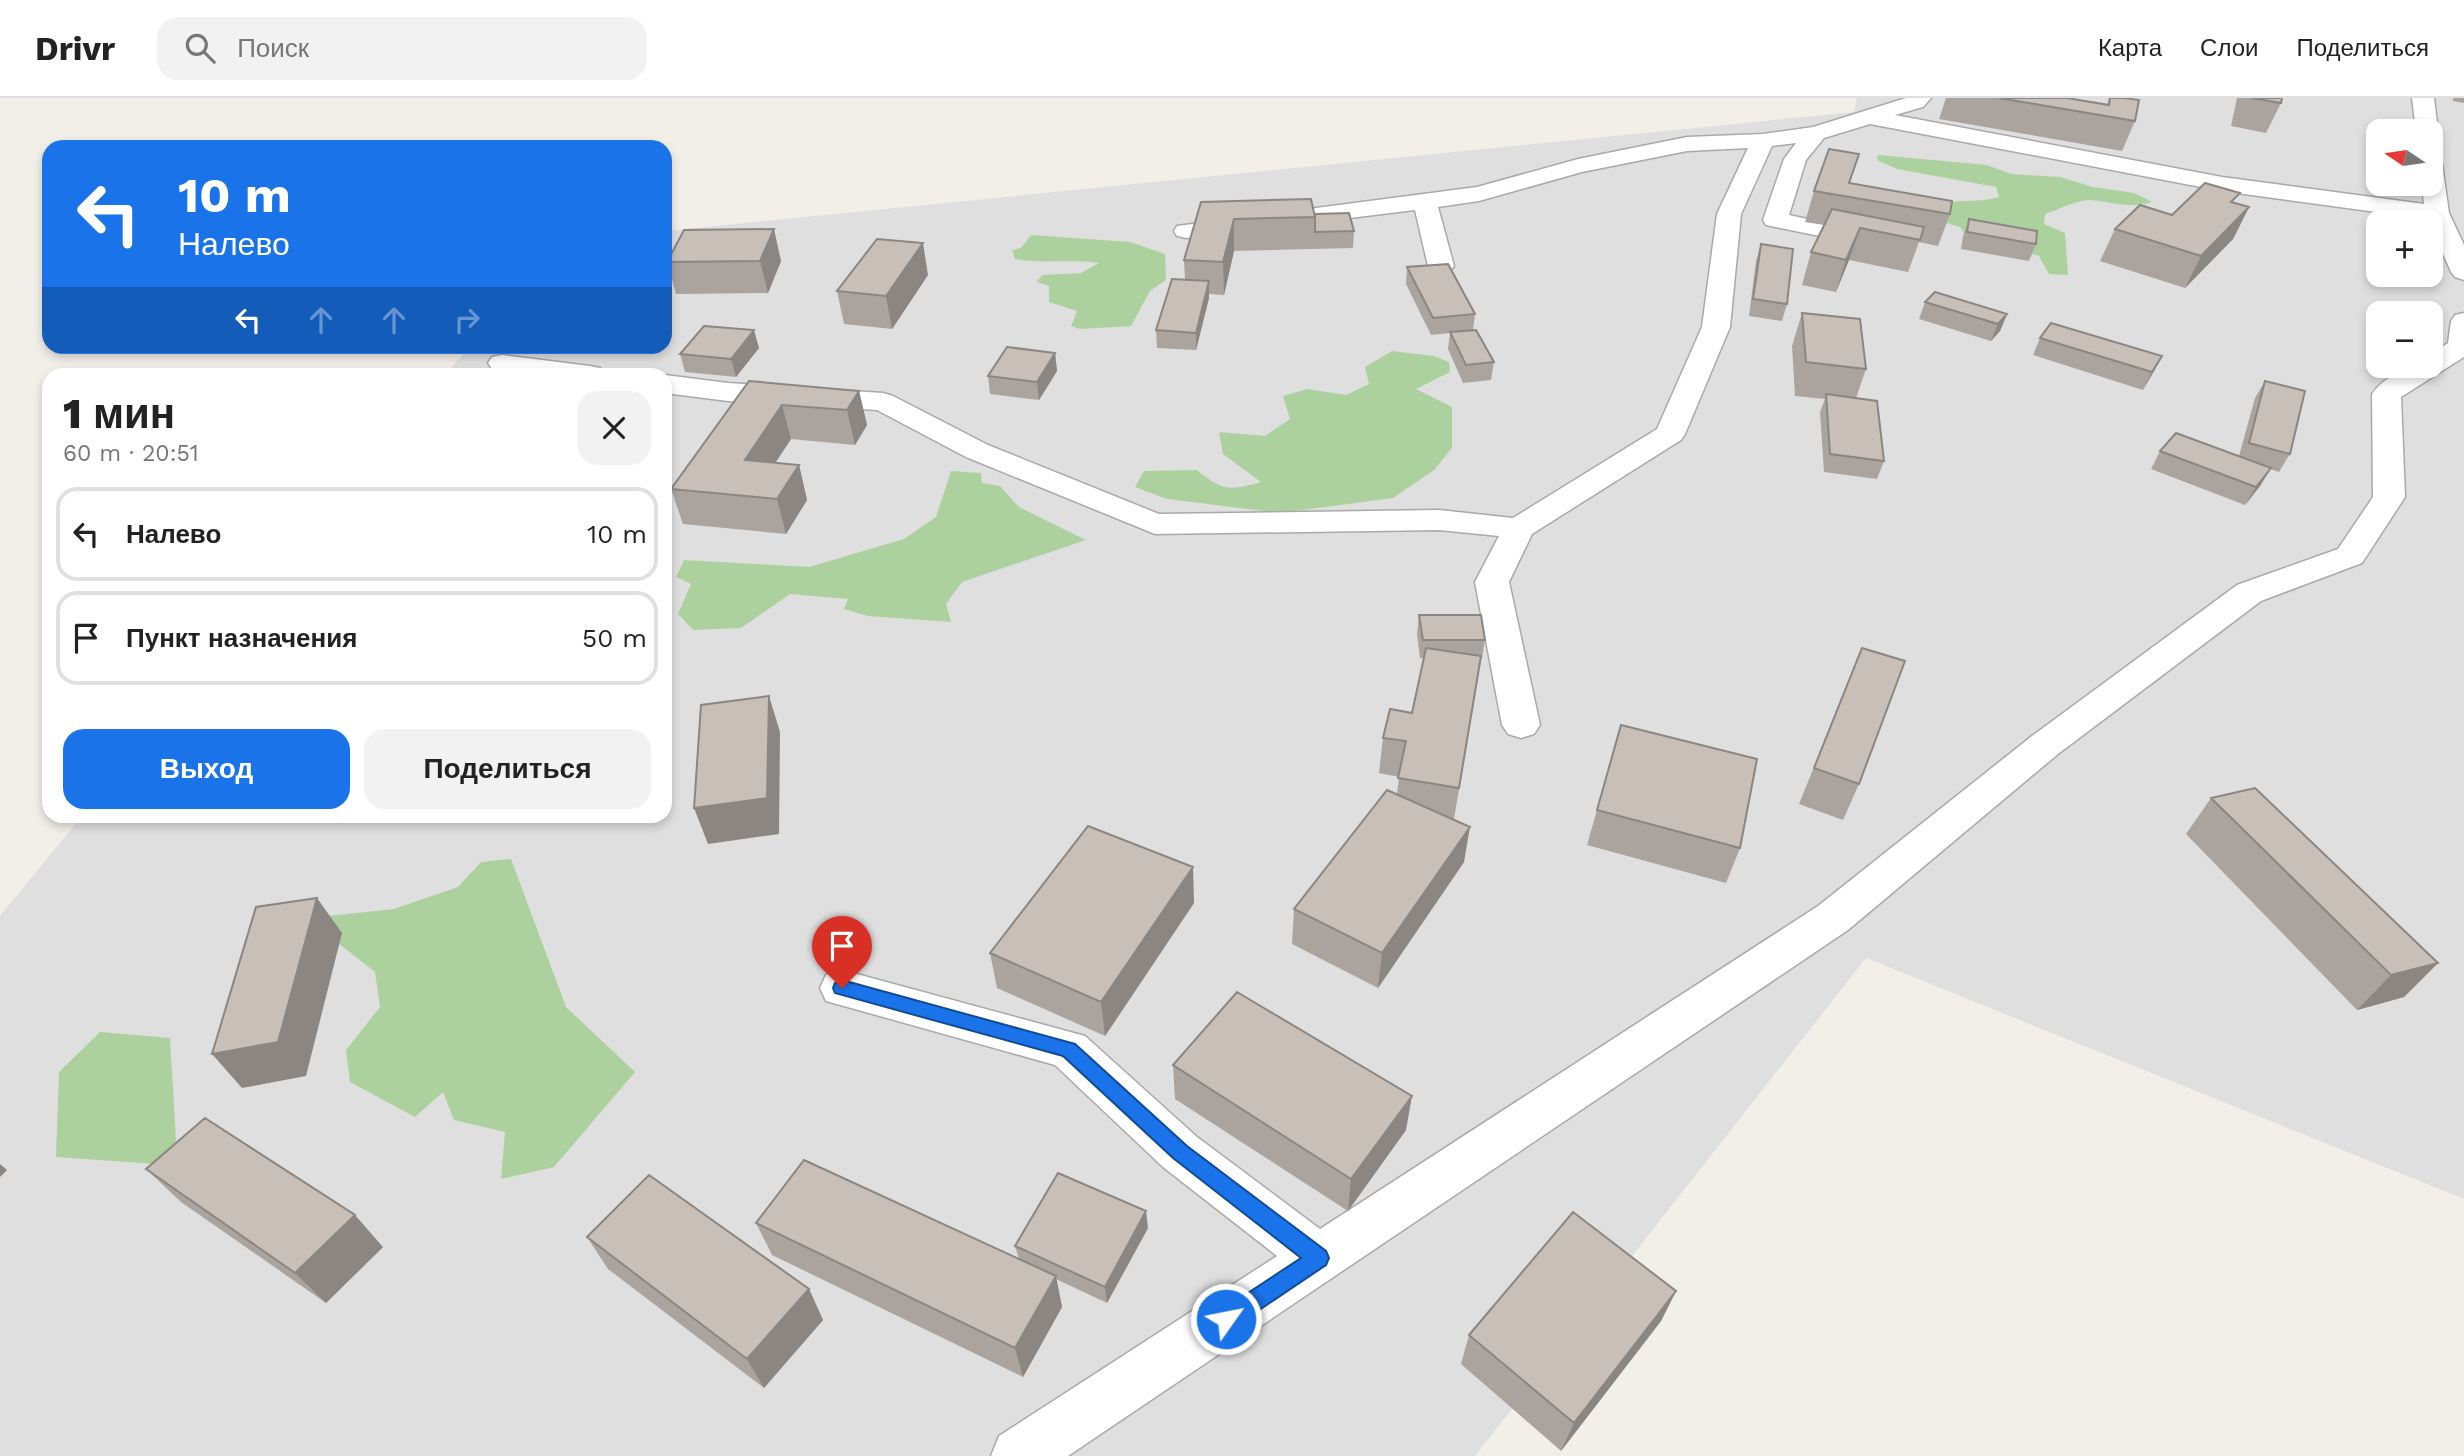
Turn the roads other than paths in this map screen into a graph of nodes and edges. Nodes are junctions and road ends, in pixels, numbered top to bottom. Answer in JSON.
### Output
{"nodes":[{"id":1,"x":1920,"y":98,"type":"edge"},
{"id":2,"x":2423,"y":98,"type":"edge"},
{"id":3,"x":1869,"y":117,"type":"junction"},
{"id":4,"x":2426,"y":119,"type":"edge"},
{"id":5,"x":1816,"y":132,"type":"junction"},
{"id":6,"x":1763,"y":141,"type":"junction"},
{"id":7,"x":1425,"y":202,"type":"junction"},
{"id":8,"x":2415,"y":210,"type":"edge"},
{"id":9,"x":2443,"y":226,"type":"edge"},
{"id":10,"x":1186,"y":231,"type":"dead end"},
{"id":11,"x":1896,"y":245,"type":"edge"},
{"id":12,"x":1441,"y":266,"type":"edge"},
{"id":13,"x":2464,"y":272,"type":"edge"},
{"id":14,"x":2464,"y":321,"type":"edge"},
{"id":15,"x":502,"y":363,"type":"dead end"},
{"id":16,"x":542,"y":368,"type":"edge"},
{"id":17,"x":672,"y":385,"type":"edge"},
{"id":18,"x":1519,"y":528,"type":"junction"},
{"id":19,"x":1521,"y":725,"type":"dead end"},
{"id":20,"x":842,"y":988,"type":"dead end"},
{"id":21,"x":1318,"y":1258,"type":"junction"},
{"id":22,"x":1019,"y":1456,"type":"edge"}],
"edges":[{"from":1,"to":3,"type":"street"},
{"from":2,"to":4,"type":"street"},
{"from":3,"to":5,"type":"street"},
{"from":3,"to":8,"type":"street"},
{"from":5,"to":6,"type":"street"},
{"from":5,"to":11,"type":"street"},
{"from":6,"to":7,"type":"street"},
{"from":6,"to":18,"type":"street"},
{"from":7,"to":10,"type":"street"},
{"from":7,"to":12,"type":"street"},
{"from":9,"to":13,"type":"street"},
{"from":14,"to":21,"type":"street"},
{"from":15,"to":16,"type":"street"},
{"from":17,"to":18,"type":"street"},
{"from":18,"to":19,"type":"street"},
{"from":20,"to":21,"type":"street"},
{"from":21,"to":22,"type":"street"}]}
